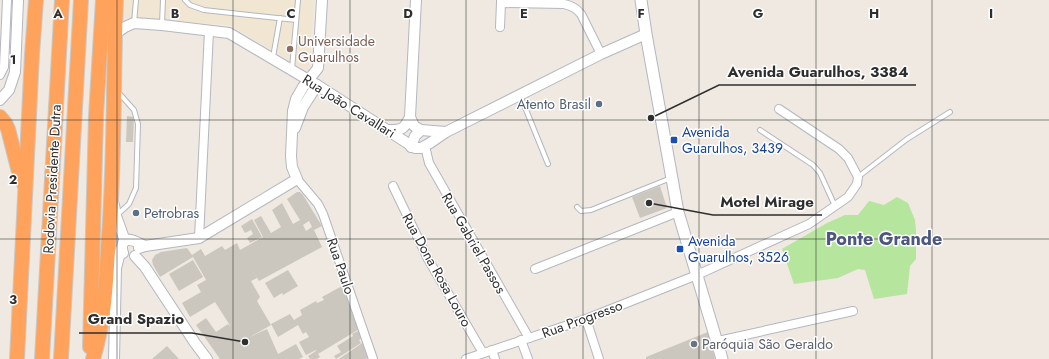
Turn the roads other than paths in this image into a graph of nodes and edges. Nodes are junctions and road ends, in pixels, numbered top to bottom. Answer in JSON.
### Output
{"nodes":[{"id":1,"x":7,"y":0,"type":"edge"},
{"id":2,"x":18,"y":0,"type":"edge"},
{"id":3,"x":36,"y":0,"type":"edge"},
{"id":4,"x":62,"y":0,"type":"edge"},
{"id":5,"x":81,"y":0,"type":"edge"},
{"id":6,"x":103,"y":0,"type":"edge"},
{"id":7,"x":116,"y":0,"type":"edge"},
{"id":8,"x":136,"y":0,"type":"edge"},
{"id":9,"x":163,"y":0,"type":"edge"},
{"id":10,"x":184,"y":0,"type":"edge"},
{"id":11,"x":298,"y":0,"type":"edge"},
{"id":12,"x":322,"y":0,"type":"edge"},
{"id":13,"x":416,"y":0,"type":"edge"},
{"id":14,"x":641,"y":0,"type":"edge"},
{"id":15,"x":501,"y":1,"type":"edge"},
{"id":16,"x":280,"y":18,"type":"junction"},
{"id":17,"x":296,"y":20,"type":"junction"},
{"id":18,"x":134,"y":23,"type":"junction"},
{"id":19,"x":162,"y":25,"type":"junction"},
{"id":20,"x":500,"y":27,"type":"dead end"},
{"id":21,"x":209,"y":31,"type":"junction"},
{"id":22,"x":115,"y":34,"type":"junction"},
{"id":23,"x":646,"y":34,"type":"junction"},
{"id":24,"x":601,"y":54,"type":"junction"},
{"id":25,"x":272,"y":58,"type":"junction"},
{"id":26,"x":292,"y":71,"type":"junction"},
{"id":27,"x":0,"y":75,"type":"edge"},
{"id":28,"x":312,"y":83,"type":"junction"},
{"id":29,"x":114,"y":88,"type":"junction"},
{"id":30,"x":520,"y":94,"type":"junction"},
{"id":31,"x":0,"y":100,"type":"edge"},
{"id":32,"x":779,"y":109,"type":"dead end"},
{"id":33,"x":950,"y":112,"type":"dead end"},
{"id":34,"x":0,"y":117,"type":"edge"},
{"id":35,"x":410,"y":117,"type":"junction"},
{"id":36,"x":389,"y":130,"type":"junction"},
{"id":37,"x":421,"y":130,"type":"junction"},
{"id":38,"x":760,"y":130,"type":"dead end"},
{"id":39,"x":446,"y":132,"type":"junction"},
{"id":40,"x":411,"y":146,"type":"junction"},
{"id":41,"x":425,"y":146,"type":"junction"},
{"id":42,"x":548,"y":164,"type":"dead end"},
{"id":43,"x":858,"y":177,"type":"junction"},
{"id":44,"x":671,"y":178,"type":"junction"},
{"id":45,"x":297,"y":179,"type":"junction"},
{"id":46,"x":392,"y":186,"type":"dead end"},
{"id":47,"x":27,"y":187,"type":"junction"},
{"id":48,"x":112,"y":197,"type":"junction"},
{"id":49,"x":835,"y":206,"type":"junction"},
{"id":50,"x":577,"y":207,"type":"dead end"},
{"id":51,"x":678,"y":212,"type":"junction"},
{"id":52,"x":116,"y":216,"type":"junction"},
{"id":53,"x":199,"y":238,"type":"junction"},
{"id":54,"x":133,"y":248,"type":"junction"},
{"id":55,"x":536,"y":269,"type":"dead end"},
{"id":56,"x":697,"y":275,"type":"junction"},
{"id":57,"x":853,"y":311,"type":"dead end"},
{"id":58,"x":586,"y":318,"type":"junction"},
{"id":59,"x":525,"y":339,"type":"junction"},
{"id":60,"x":718,"y":341,"type":"junction"},
{"id":61,"x":492,"y":350,"type":"junction"},
{"id":62,"x":483,"y":353,"type":"junction"},
{"id":63,"x":18,"y":359,"type":"edge"},
{"id":64,"x":42,"y":359,"type":"edge"},
{"id":65,"x":61,"y":359,"type":"edge"},
{"id":66,"x":90,"y":359,"type":"edge"},
{"id":67,"x":93,"y":359,"type":"edge"},
{"id":68,"x":114,"y":359,"type":"edge"},
{"id":69,"x":207,"y":359,"type":"edge"},
{"id":70,"x":373,"y":359,"type":"edge"},
{"id":71,"x":466,"y":359,"type":"edge"},
{"id":72,"x":495,"y":359,"type":"edge"},
{"id":73,"x":528,"y":359,"type":"edge"},
{"id":74,"x":598,"y":359,"type":"edge"},
{"id":75,"x":722,"y":359,"type":"edge"}],
"edges":[{"from":1,"to":27,"type":"street"},
{"from":2,"to":31,"type":"street"},
{"from":3,"to":47,"type":"highway","name":"Rodovia Presidente Dutra"},
{"from":4,"to":64,"type":"highway","name":"Rodovia Presidente Dutra"},
{"from":5,"to":65,"type":"highway","name":"Rodovia Presidente Dutra"},
{"from":6,"to":66,"type":"highway"},
{"from":7,"to":22,"type":"highway"},
{"from":8,"to":18,"type":"lane"},
{"from":9,"to":19,"type":"lane"},
{"from":10,"to":16,"type":"lane"},
{"from":11,"to":17,"type":"lane"},
{"from":12,"to":28,"type":"street"},
{"from":13,"to":35,"type":"street"},
{"from":14,"to":23,"type":"main road"},
{"from":15,"to":20,"type":"street"},
{"from":15,"to":24,"type":"street"},
{"from":16,"to":17,"type":"lane"},
{"from":16,"to":25,"type":"lane"},
{"from":17,"to":26,"type":"lane"},
{"from":18,"to":19,"type":"street","name":"Rua João Cavallari"},
{"from":18,"to":22,"type":"street"},
{"from":19,"to":21,"type":"street","name":"Rua João Cavallari"},
{"from":21,"to":25,"type":"street","name":"Rua João Cavallari"},
{"from":21,"to":53,"type":"street"},
{"from":22,"to":29,"type":"highway"},
{"from":23,"to":24,"type":"street"},
{"from":23,"to":44,"type":"main road"},
{"from":24,"to":30,"type":"street"},
{"from":25,"to":26,"type":"street","name":"Rua João Cavallari"},
{"from":26,"to":28,"type":"street","name":"Rua João Cavallari"},
{"from":28,"to":36,"type":"street","name":"Rua João Cavallari"},
{"from":28,"to":45,"type":"street"},
{"from":29,"to":48,"type":"highway"},
{"from":29,"to":52,"type":"lane"},
{"from":30,"to":39,"type":"street"},
{"from":30,"to":42,"type":"lane"},
{"from":32,"to":43,"type":"street"},
{"from":33,"to":43,"type":"lane"},
{"from":34,"to":47,"type":"highway"},
{"from":35,"to":36,"type":"street"},
{"from":35,"to":37,"type":"street"},
{"from":36,"to":40,"type":"street","name":"Rua João Cavallari"},
{"from":37,"to":39,"type":"street"},
{"from":37,"to":40,"type":"street"},
{"from":38,"to":49,"type":"lane"},
{"from":39,"to":41,"type":"street"},
{"from":40,"to":41,"type":"street","name":"Rua João Cavallari"},
{"from":41,"to":59,"type":"street","name":"Rua Gabriel Passos"},
{"from":43,"to":49,"type":"street","name":"Rua Progresso"},
{"from":44,"to":50,"type":"lane"},
{"from":44,"to":51,"type":"main road"},
{"from":45,"to":53,"type":"street"},
{"from":45,"to":70,"type":"street","name":"Rua Paulo"},
{"from":46,"to":62,"type":"street","name":"Rua Dona Rosa Louro"},
{"from":47,"to":63,"type":"highway","name":"Rodovia Presidente Dutra"},
{"from":48,"to":52,"type":"street"},
{"from":48,"to":67,"type":"highway"},
{"from":49,"to":56,"type":"street","name":"Rua Progresso"},
{"from":51,"to":55,"type":"street"},
{"from":51,"to":56,"type":"main road"},
{"from":52,"to":54,"type":"street"},
{"from":53,"to":54,"type":"street"},
{"from":54,"to":68,"type":"street"},
{"from":54,"to":69,"type":"street"},
{"from":56,"to":58,"type":"street","name":"Rua Progresso"},
{"from":56,"to":60,"type":"main road"},
{"from":57,"to":60,"type":"street"},
{"from":58,"to":59,"type":"street","name":"Rua Progresso"},
{"from":58,"to":74,"type":"street"},
{"from":59,"to":61,"type":"street","name":"Rua Progresso"},
{"from":59,"to":73,"type":"street","name":"Rua Gabriel Passos"},
{"from":60,"to":75,"type":"main road"},
{"from":61,"to":62,"type":"street","name":"Rua Progresso"},
{"from":61,"to":72,"type":"street"},
{"from":62,"to":71,"type":"street","name":"Rua Progresso"}]}
